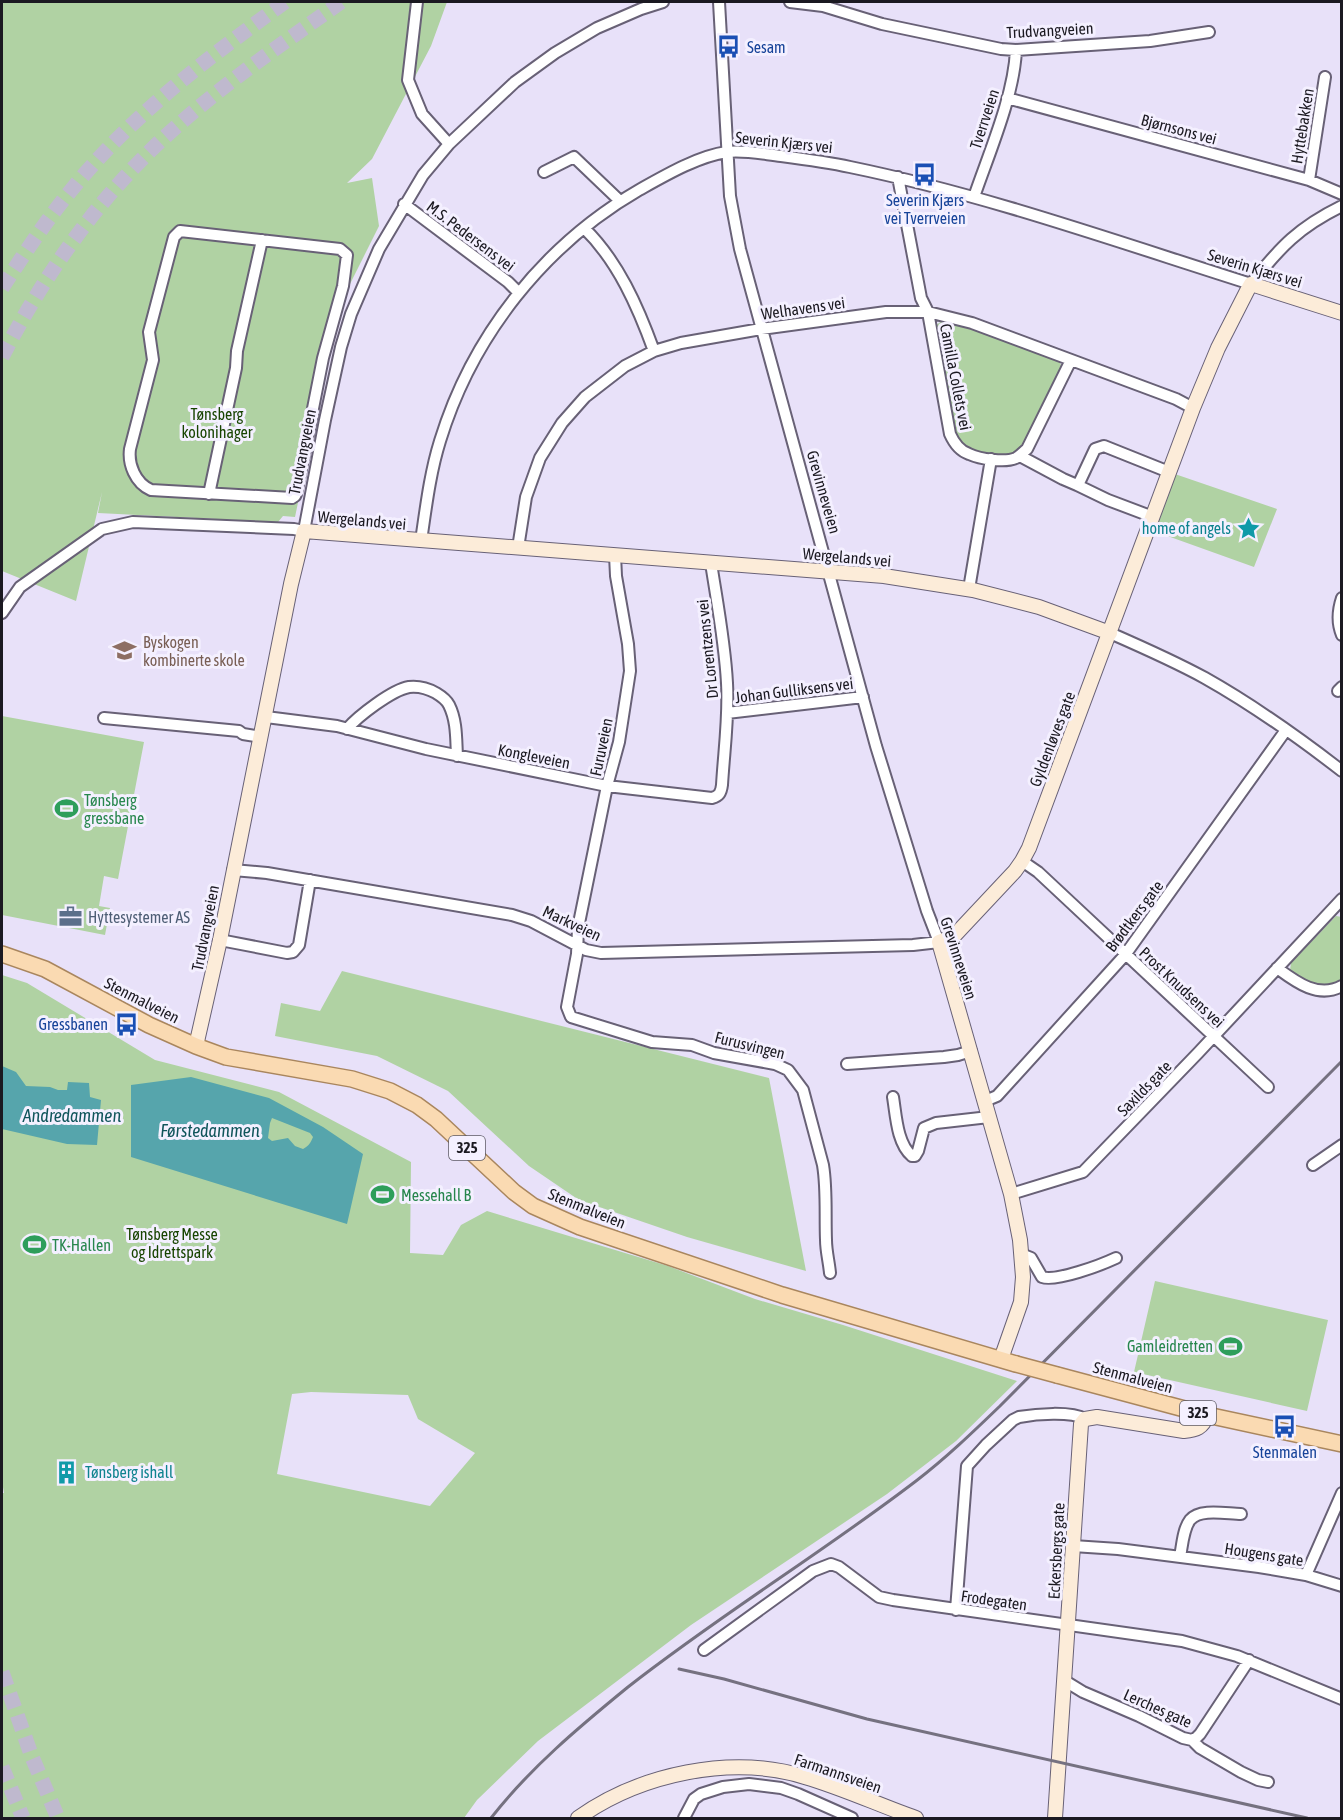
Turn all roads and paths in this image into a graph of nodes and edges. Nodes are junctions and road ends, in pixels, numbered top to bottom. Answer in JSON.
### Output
{"nodes":[{"id":1,"x":417,"y":2,"type":"edge"},
{"id":2,"x":632,"y":2,"type":"edge"},
{"id":3,"x":663,"y":2,"type":"edge"},
{"id":4,"x":719,"y":2,"type":"edge"},
{"id":5,"x":790,"y":2,"type":"edge"},
{"id":6,"x":641,"y":9,"type":"junction"},
{"id":7,"x":1209,"y":32,"type":"dead end"},
{"id":8,"x":1016,"y":50,"type":"junction"},
{"id":9,"x":1325,"y":77,"type":"dead end"},
{"id":10,"x":1007,"y":99,"type":"junction"},
{"id":11,"x":449,"y":144,"type":"junction"},
{"id":12,"x":726,"y":152,"type":"junction"},
{"id":13,"x":544,"y":172,"type":"dead end"},
{"id":14,"x":898,"y":177,"type":"junction"},
{"id":15,"x":1309,"y":180,"type":"junction"},
{"id":16,"x":1341,"y":194,"type":"edge"},
{"id":17,"x":974,"y":197,"type":"junction"},
{"id":18,"x":620,"y":201,"type":"junction"},
{"id":19,"x":404,"y":204,"type":"junction"},
{"id":20,"x":1341,"y":206,"type":"edge"},
{"id":21,"x":584,"y":228,"type":"junction"},
{"id":22,"x":262,"y":240,"type":"junction"},
{"id":23,"x":1251,"y":284,"type":"junction"},
{"id":24,"x":519,"y":292,"type":"junction"},
{"id":25,"x":928,"y":312,"type":"junction"},
{"id":26,"x":1341,"y":313,"type":"edge"},
{"id":27,"x":761,"y":329,"type":"junction"},
{"id":28,"x":654,"y":351,"type":"junction"},
{"id":29,"x":1071,"y":360,"type":"junction"},
{"id":30,"x":1193,"y":408,"type":"junction"},
{"id":31,"x":1020,"y":456,"type":"junction"},
{"id":32,"x":991,"y":459,"type":"junction"},
{"id":33,"x":1169,"y":472,"type":"junction"},
{"id":34,"x":1077,"y":485,"type":"junction"},
{"id":35,"x":209,"y":494,"type":"junction"},
{"id":36,"x":1153,"y":517,"type":"junction"},
{"id":37,"x":304,"y":531,"type":"junction"},
{"id":38,"x":422,"y":541,"type":"junction"},
{"id":39,"x":518,"y":548,"type":"junction"},
{"id":40,"x":615,"y":555,"type":"junction"},
{"id":41,"x":711,"y":563,"type":"junction"},
{"id":42,"x":829,"y":571,"type":"junction"},
{"id":43,"x":969,"y":589,"type":"junction"},
{"id":44,"x":1341,"y":598,"type":"edge"},
{"id":45,"x":2,"y":613,"type":"edge"},
{"id":46,"x":1110,"y":633,"type":"junction"},
{"id":47,"x":1341,"y":635,"type":"edge"},
{"id":48,"x":863,"y":697,"type":"junction"},
{"id":49,"x":728,"y":713,"type":"junction"},
{"id":50,"x":266,"y":717,"type":"junction"},
{"id":51,"x":104,"y":718,"type":"dead end"},
{"id":52,"x":346,"y":729,"type":"junction"},
{"id":53,"x":1286,"y":730,"type":"junction"},
{"id":54,"x":261,"y":737,"type":"junction"},
{"id":55,"x":457,"y":756,"type":"junction"},
{"id":56,"x":1341,"y":771,"type":"edge"},
{"id":57,"x":608,"y":786,"type":"junction"},
{"id":58,"x":712,"y":798,"type":"joint"},
{"id":59,"x":1023,"y":861,"type":"junction"},
{"id":60,"x":233,"y":870,"type":"junction"},
{"id":61,"x":310,"y":880,"type":"junction"},
{"id":62,"x":1339,"y":907,"type":"edge"},
{"id":63,"x":220,"y":940,"type":"junction"},
{"id":64,"x":939,"y":942,"type":"junction"},
{"id":65,"x":577,"y":945,"type":"junction"},
{"id":66,"x":1125,"y":955,"type":"junction"},
{"id":67,"x":5,"y":957,"type":"edge"},
{"id":68,"x":1277,"y":968,"type":"junction"},
{"id":69,"x":1341,"y":986,"type":"edge"},
{"id":70,"x":1213,"y":1036,"type":"junction"},
{"id":71,"x":196,"y":1046,"type":"junction"},
{"id":72,"x":971,"y":1051,"type":"junction"},
{"id":73,"x":847,"y":1064,"type":"dead end"},
{"id":74,"x":1268,"y":1087,"type":"dead end"},
{"id":75,"x":893,"y":1097,"type":"dead end"},
{"id":76,"x":985,"y":1101,"type":"junction"},
{"id":77,"x":989,"y":1117,"type":"junction"},
{"id":78,"x":1341,"y":1145,"type":"edge"},
{"id":79,"x":1313,"y":1165,"type":"dead end"},
{"id":80,"x":1011,"y":1194,"type":"junction"},
{"id":81,"x":1021,"y":1254,"type":"junction"},
{"id":82,"x":1116,"y":1258,"type":"dead end"},
{"id":83,"x":830,"y":1273,"type":"dead end"},
{"id":84,"x":1009,"y":1361,"type":"junction"},
{"id":85,"x":1208,"y":1415,"type":"junction"},
{"id":86,"x":1085,"y":1419,"type":"junction"},
{"id":87,"x":1341,"y":1444,"type":"edge"},
{"id":88,"x":1341,"y":1493,"type":"edge"},
{"id":89,"x":1241,"y":1514,"type":"dead end"},
{"id":90,"x":1074,"y":1546,"type":"junction"},
{"id":91,"x":1180,"y":1557,"type":"junction"},
{"id":92,"x":1306,"y":1575,"type":"junction"},
{"id":93,"x":1341,"y":1586,"type":"edge"},
{"id":94,"x":956,"y":1610,"type":"junction"},
{"id":95,"x":1068,"y":1626,"type":"junction"},
{"id":96,"x":704,"y":1650,"type":"dead end"},
{"id":97,"x":1249,"y":1660,"type":"junction"},
{"id":98,"x":1065,"y":1681,"type":"junction"},
{"id":99,"x":1341,"y":1699,"type":"edge"},
{"id":100,"x":1192,"y":1740,"type":"junction"},
{"id":101,"x":1268,"y":1782,"type":"dead end"},
{"id":102,"x":578,"y":1818,"type":"edge"},
{"id":103,"x":684,"y":1818,"type":"edge"},
{"id":104,"x":852,"y":1818,"type":"edge"},
{"id":105,"x":916,"y":1818,"type":"edge"},
{"id":106,"x":1055,"y":1818,"type":"edge"}],
"edges":[{"from":1,"to":11,"type":"street"},
{"from":2,"to":6,"type":"street"},
{"from":3,"to":6,"type":"street","name":"Trudvangveien"},
{"from":4,"to":12,"type":"street","name":"Grevinneveien"},
{"from":5,"to":8,"type":"street","name":"Trudvangveien"},
{"from":6,"to":11,"type":"street","name":"Trudvangveien"},
{"from":7,"to":8,"type":"street","name":"Trudvangveien"},
{"from":8,"to":10,"type":"street","name":"Tverrveien"},
{"from":9,"to":15,"type":"street","name":"Hyttebakken"},
{"from":10,"to":15,"type":"street","name":"Bjørnsons vei"},
{"from":10,"to":17,"type":"street","name":"Tverrveien"},
{"from":11,"to":19,"type":"street","name":"Trudvangveien"},
{"from":12,"to":14,"type":"street","name":"Severin Kjærs vei"},
{"from":12,"to":18,"type":"street","name":"Severin Kjærs vei"},
{"from":12,"to":27,"type":"street","name":"Grevinneveien"},
{"from":13,"to":18,"type":"street"},
{"from":14,"to":17,"type":"street","name":"Severin Kjærs vei"},
{"from":14,"to":25,"type":"street","name":"Camilla Collets vei"},
{"from":15,"to":16,"type":"street","name":"Bjørnsons vei"},
{"from":17,"to":23,"type":"street","name":"Severin Kjærs vei"},
{"from":18,"to":21,"type":"street","name":"Severin Kjærs vei"},
{"from":19,"to":24,"type":"street","name":"M.S. Pedersens vei"},
{"from":19,"to":37,"type":"street","name":"Trudvangveien"},
{"from":20,"to":23,"type":"street","name":"Gyldenløves gate"},
{"from":21,"to":24,"type":"street","name":"Severin Kjærs vei"},
{"from":21,"to":28,"type":"street"},
{"from":22,"to":35,"type":"street"},
{"from":22,"to":35,"type":"street"},
{"from":22,"to":35,"type":"street"},
{"from":23,"to":26,"type":"main road","name":"Severin Kjærs vei"},
{"from":23,"to":30,"type":"main road","name":"Gyldenløves gate"},
{"from":24,"to":38,"type":"street","name":"Severin Kjærs vei"},
{"from":25,"to":27,"type":"street","name":"Welhavens vei"},
{"from":25,"to":29,"type":"street","name":"Welhavens vei"},
{"from":25,"to":32,"type":"street","name":"Camilla Collets vei"},
{"from":27,"to":28,"type":"street","name":"Welhavens vei"},
{"from":27,"to":42,"type":"street","name":"Grevinneveien"},
{"from":28,"to":39,"type":"street","name":"Welhavens vei"},
{"from":29,"to":30,"type":"street","name":"Welhavens vei"},
{"from":29,"to":31,"type":"street"},
{"from":30,"to":33,"type":"main road","name":"Gyldenløves gate"},
{"from":31,"to":32,"type":"street","name":"Camilla Collets vei"},
{"from":31,"to":34,"type":"street"},
{"from":32,"to":43,"type":"street"},
{"from":33,"to":34,"type":"street"},
{"from":33,"to":36,"type":"main road","name":"Gyldenløves gate"},
{"from":34,"to":36,"type":"street"},
{"from":36,"to":46,"type":"main road","name":"Gyldenløves gate"},
{"from":37,"to":38,"type":"main road","name":"Wergelands vei"},
{"from":37,"to":45,"type":"street"},
{"from":37,"to":50,"type":"main road","name":"Trudvangveien"},
{"from":38,"to":39,"type":"main road","name":"Wergelands vei"},
{"from":39,"to":40,"type":"main road","name":"Wergelands vei"},
{"from":40,"to":41,"type":"main road","name":"Wergelands vei"},
{"from":40,"to":57,"type":"street","name":"Furuveien"},
{"from":41,"to":42,"type":"main road","name":"Wergelands vei"},
{"from":41,"to":49,"type":"street","name":"Dr Lorentzens vei"},
{"from":42,"to":43,"type":"main road","name":"Wergelands vei"},
{"from":42,"to":48,"type":"street","name":"Grevinneveien"},
{"from":43,"to":46,"type":"main road","name":"Wergelands vei"},
{"from":44,"to":47,"type":"street"},
{"from":46,"to":53,"type":"street","name":"Wergelands vei"},
{"from":46,"to":59,"type":"main road","name":"Gyldenløves gate"},
{"from":48,"to":49,"type":"street","name":"Johan Gulliksens vei"},
{"from":48,"to":64,"type":"street","name":"Grevinneveien"},
{"from":49,"to":58,"type":"street","name":"Dr Lorentzens vei"},
{"from":50,"to":52,"type":"street","name":"Kongleveien"},
{"from":50,"to":54,"type":"main road","name":"Trudvangveien"},
{"from":51,"to":54,"type":"street"},
{"from":52,"to":55,"type":"street","name":"Kongleveien"},
{"from":52,"to":55,"type":"street"},
{"from":53,"to":56,"type":"street","name":"Wergelands vei"},
{"from":53,"to":66,"type":"street","name":"Brødtkers gate"},
{"from":54,"to":60,"type":"main road","name":"Trudvangveien"},
{"from":55,"to":57,"type":"street","name":"Kongleveien"},
{"from":57,"to":58,"type":"street","name":"Kongleveien"},
{"from":57,"to":65,"type":"street","name":"Furuveien"},
{"from":59,"to":64,"type":"main road","name":"Gyldenløves gate"},
{"from":59,"to":66,"type":"street","name":"Prost Knudsens vei"},
{"from":60,"to":61,"type":"street","name":"Markveien"},
{"from":60,"to":63,"type":"main road","name":"Trudvangveien"},
{"from":61,"to":63,"type":"street"},
{"from":61,"to":65,"type":"street","name":"Markveien"},
{"from":62,"to":68,"type":"street","name":"Saxilds gate"},
{"from":63,"to":71,"type":"main road","name":"Trudvangveien"},
{"from":64,"to":65,"type":"street","name":"Markveien"},
{"from":64,"to":72,"type":"main road","name":"Grevinneveien"},
{"from":65,"to":83,"type":"street","name":"Furusvingen"},
{"from":66,"to":70,"type":"street","name":"Prost Knudsens vei"},
{"from":66,"to":76,"type":"street","name":"Brødtkers gate"},
{"from":67,"to":71,"type":"main road","name":"Stenmalveien","number":"325"},
{"from":68,"to":69,"type":"street"},
{"from":68,"to":70,"type":"street","name":"Saxilds gate"},
{"from":70,"to":74,"type":"street","name":"Prost Knudsens vei"},
{"from":70,"to":80,"type":"street","name":"Saxilds gate"},
{"from":71,"to":84,"type":"main road","name":"Stenmalveien","number":"325"},
{"from":72,"to":73,"type":"street"},
{"from":72,"to":76,"type":"main road","name":"Grevinneveien"},
{"from":75,"to":77,"type":"street"},
{"from":76,"to":77,"type":"main road","name":"Grevinneveien"},
{"from":77,"to":80,"type":"main road","name":"Grevinneveien"},
{"from":78,"to":79,"type":"street"},
{"from":80,"to":81,"type":"main road","name":"Grevinneveien"},
{"from":81,"to":82,"type":"street"},
{"from":81,"to":84,"type":"main road","name":"Grevinneveien"},
{"from":84,"to":85,"type":"main road","name":"Stenmalveien","number":"325","bridge":true},
{"from":85,"to":86,"type":"main road"},
{"from":85,"to":87,"type":"main road","name":"Stenmalveien","number":"325"},
{"from":86,"to":90,"type":"main road","name":"Eckersbergs gate"},
{"from":86,"to":94,"type":"street"},
{"from":88,"to":92,"type":"street"},
{"from":89,"to":91,"type":"street","name":"Hougens gate"},
{"from":90,"to":91,"type":"street","name":"Hougens gate"},
{"from":90,"to":95,"type":"main road","name":"Eckersbergs gate"},
{"from":91,"to":92,"type":"street","name":"Hougens gate"},
{"from":92,"to":93,"type":"street","name":"Hougens gate"},
{"from":94,"to":95,"type":"street","name":"Frodegaten"},
{"from":94,"to":96,"type":"street","name":"Frodegaten"},
{"from":95,"to":97,"type":"street","name":"Frodegaten"},
{"from":95,"to":98,"type":"main road","name":"Eckersbergs gate"},
{"from":97,"to":99,"type":"street","name":"Frodegaten"},
{"from":97,"to":100,"type":"street"},
{"from":98,"to":100,"type":"street","name":"Lerches gate"},
{"from":98,"to":106,"type":"main road","name":"Eckersbergs gate"},
{"from":100,"to":101,"type":"street","name":"Lerches gate"},
{"from":102,"to":105,"type":"main road","name":"Farmannsveien"},
{"from":103,"to":104,"type":"street"}]}
